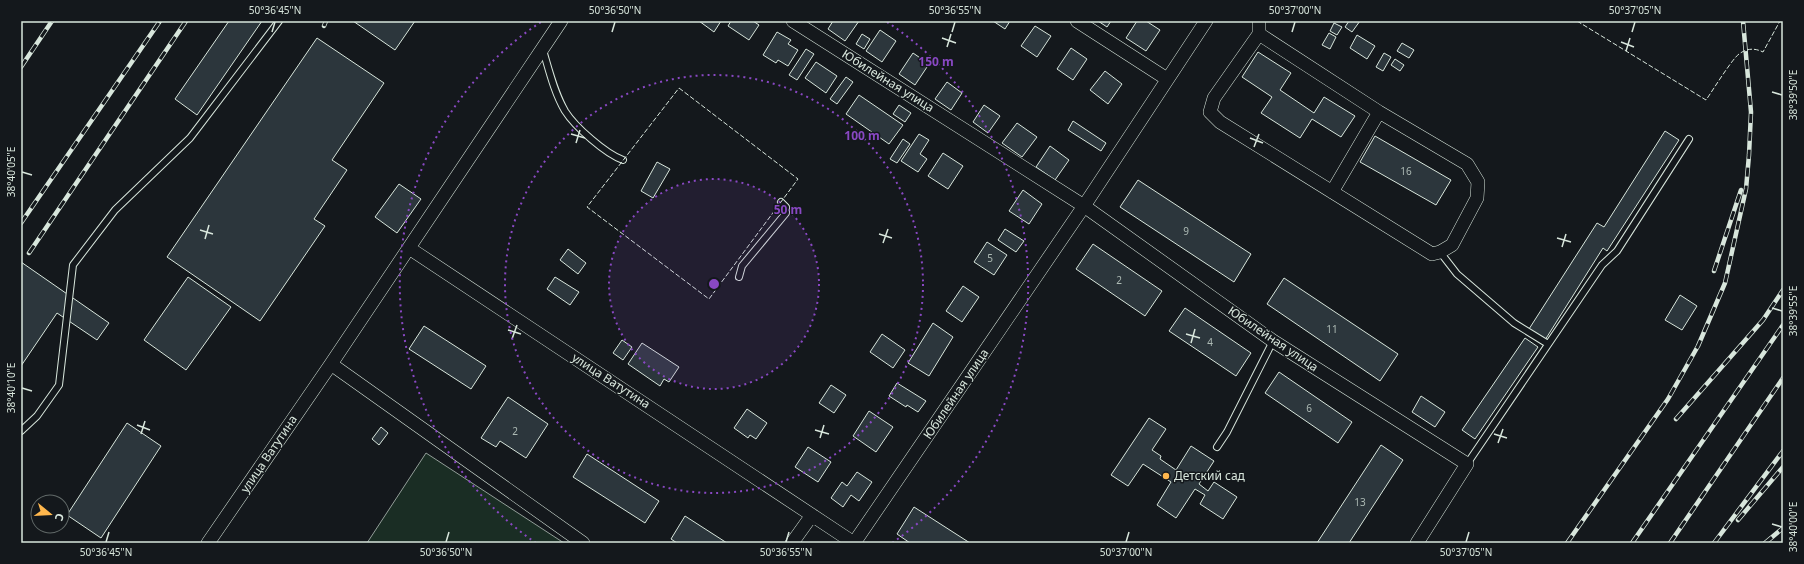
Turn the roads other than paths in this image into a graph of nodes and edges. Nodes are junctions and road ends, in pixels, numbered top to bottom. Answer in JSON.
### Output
{"nodes":[{"id":1,"x":279,"y":21,"type":"edge"},
{"id":2,"x":561,"y":21,"type":"edge"},
{"id":3,"x":793,"y":21,"type":"edge"},
{"id":4,"x":1077,"y":21,"type":"edge"},
{"id":5,"x":1206,"y":21,"type":"edge"},
{"id":6,"x":1259,"y":21,"type":"edge"},
{"id":7,"x":1259,"y":34,"type":"junction"},
{"id":8,"x":542,"y":48,"type":"junction"},
{"id":9,"x":1167,"y":79,"type":"junction"},
{"id":10,"x":1379,"y":112,"type":"junction"},
{"id":11,"x":1689,"y":139,"type":"dead end"},
{"id":12,"x":623,"y":160,"type":"dead end"},
{"id":13,"x":1332,"y":192,"type":"junction"},
{"id":14,"x":781,"y":202,"type":"dead end"},
{"id":15,"x":1084,"y":206,"type":"junction"},
{"id":16,"x":409,"y":248,"type":"junction"},
{"id":17,"x":1440,"y":252,"type":"junction"},
{"id":18,"x":739,"y":277,"type":"dead end"},
{"id":19,"x":1273,"y":342,"type":"junction"},
{"id":20,"x":1548,"y":344,"type":"junction"},
{"id":21,"x":331,"y":364,"type":"junction"},
{"id":22,"x":21,"y":431,"type":"edge"},
{"id":23,"x":1217,"y":447,"type":"dead end"},
{"id":24,"x":1467,"y":464,"type":"junction"},
{"id":25,"x":812,"y":515,"type":"junction"},
{"id":26,"x":208,"y":543,"type":"edge"},
{"id":27,"x":583,"y":543,"type":"edge"},
{"id":28,"x":792,"y":543,"type":"edge"},
{"id":29,"x":854,"y":543,"type":"edge"},
{"id":30,"x":1417,"y":543,"type":"edge"}],
"edges":[{"from":1,"to":22,"type":"lane"},
{"from":2,"to":8,"type":"street","name":"улица Ватутина"},
{"from":3,"to":15,"type":"street","name":"Юбилейная улица"},
{"from":4,"to":9,"type":"street"},
{"from":5,"to":9,"type":"street","name":"Юбилейная улица"},
{"from":6,"to":7,"type":"street"},
{"from":7,"to":10,"type":"street"},
{"from":7,"to":13,"type":"street"},
{"from":8,"to":12,"type":"lane"},
{"from":8,"to":16,"type":"street","name":"улица Ватутина"},
{"from":9,"to":15,"type":"street","name":"Юбилейная улица"},
{"from":10,"to":13,"type":"street"},
{"from":10,"to":17,"type":"street"},
{"from":11,"to":20,"type":"lane"},
{"from":13,"to":17,"type":"street"},
{"from":14,"to":18,"type":"lane"},
{"from":15,"to":19,"type":"street","name":"Юбилейная улица"},
{"from":15,"to":29,"type":"street","name":"Юбилейная улица"},
{"from":16,"to":21,"type":"street","name":"улица Ватутина"},
{"from":16,"to":25,"type":"street","name":"улица Ватутина"},
{"from":17,"to":20,"type":"lane"},
{"from":19,"to":23,"type":"lane"},
{"from":19,"to":24,"type":"street","name":"Юбилейная улица"},
{"from":20,"to":24,"type":"lane"},
{"from":21,"to":26,"type":"street","name":"улица Ватутина"},
{"from":21,"to":27,"type":"street"},
{"from":24,"to":30,"type":"street"},
{"from":25,"to":28,"type":"street"},
{"from":25,"to":29,"type":"street","name":"улица Ватутина"}]}
